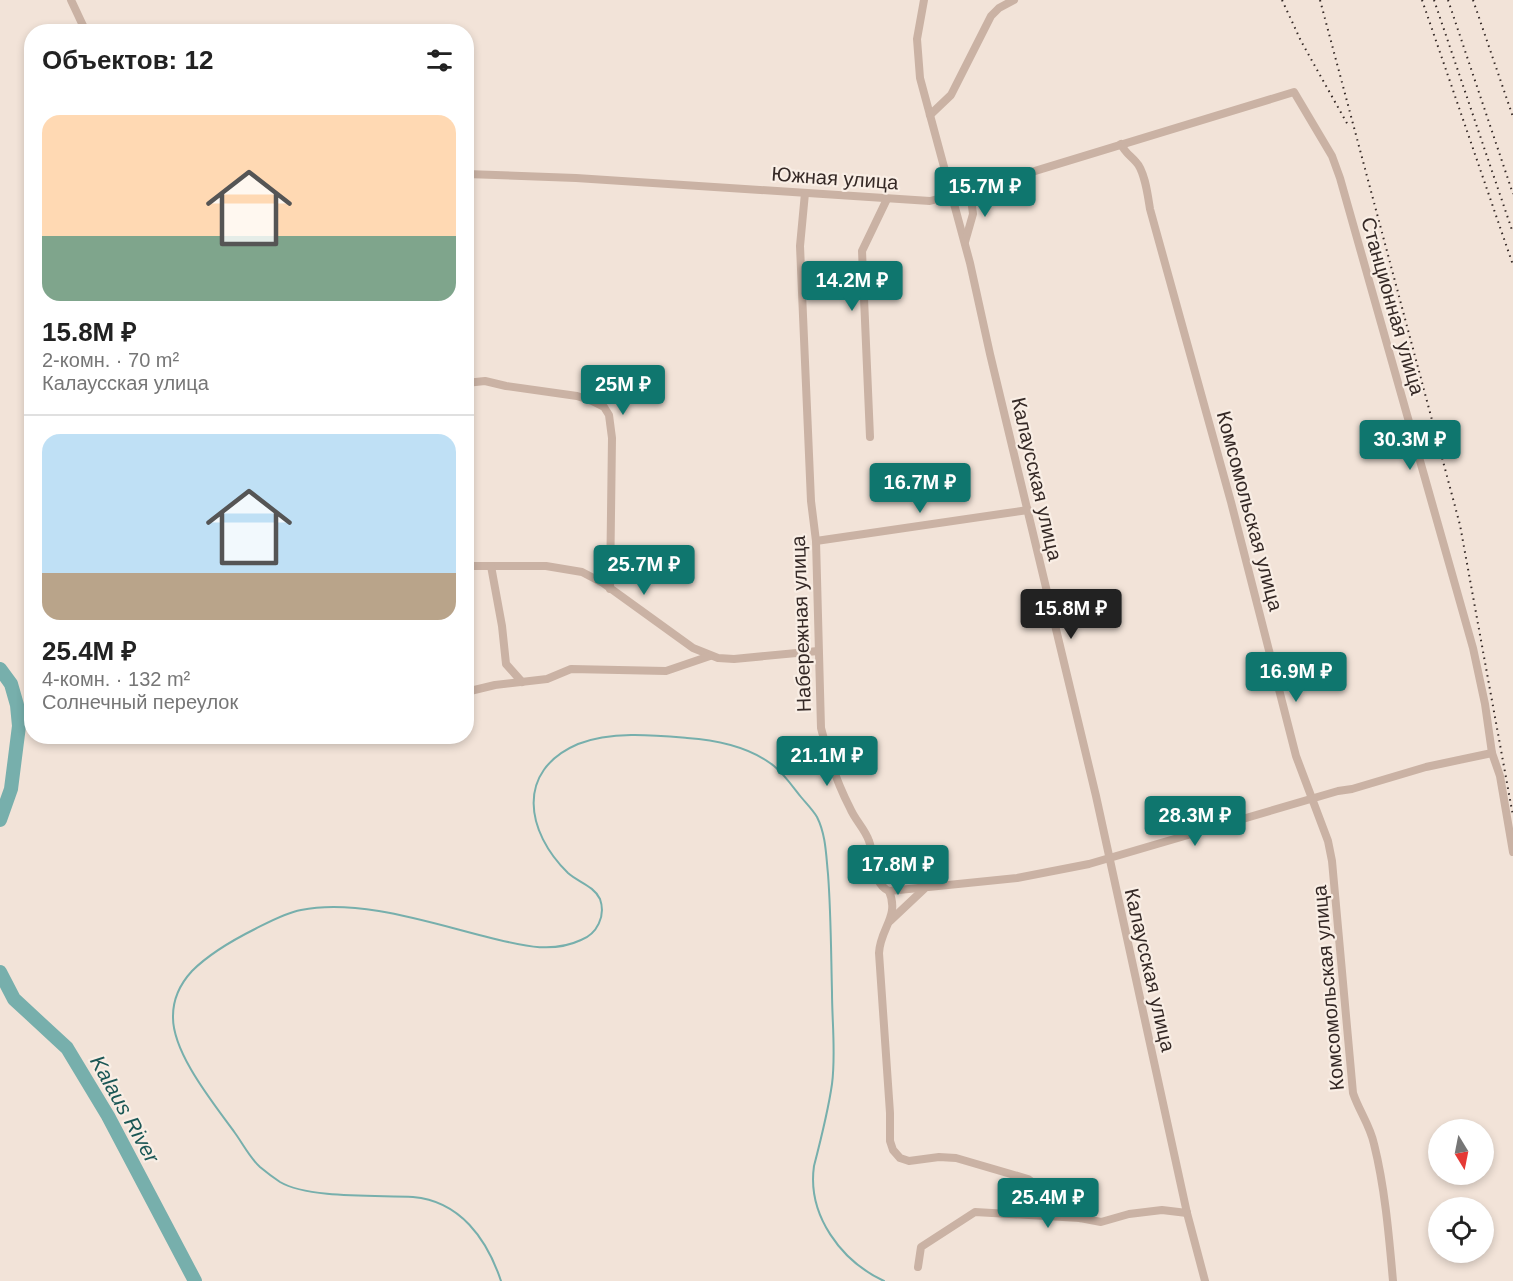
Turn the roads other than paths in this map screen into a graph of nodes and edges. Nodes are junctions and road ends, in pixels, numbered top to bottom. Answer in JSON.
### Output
{"nodes":[{"id":1,"x":71,"y":0,"type":"edge"},
{"id":2,"x":924,"y":0,"type":"edge"},
{"id":3,"x":1014,"y":0,"type":"edge"},
{"id":4,"x":82,"y":24,"type":"edge"},
{"id":5,"x":1294,"y":92,"type":"joint"},
{"id":6,"x":930,"y":115,"type":"junction"},
{"id":7,"x":1121,"y":144,"type":"junction"},
{"id":8,"x":474,"y":174,"type":"edge"},
{"id":9,"x":970,"y":191,"type":"junction"},
{"id":10,"x":805,"y":193,"type":"junction"},
{"id":11,"x":951,"y":196,"type":"junction"},
{"id":12,"x":887,"y":199,"type":"junction"},
{"id":13,"x":965,"y":244,"type":"junction"},
{"id":14,"x":474,"y":382,"type":"edge"},
{"id":15,"x":870,"y":437,"type":"dead end"},
{"id":16,"x":1028,"y":510,"type":"junction"},
{"id":17,"x":816,"y":541,"type":"junction"},
{"id":18,"x":609,"y":563,"type":"junction"},
{"id":19,"x":474,"y":566,"type":"edge"},
{"id":20,"x":491,"y":566,"type":"junction"},
{"id":21,"x":592,"y":577,"type":"junction"},
{"id":22,"x":610,"y":589,"type":"junction"},
{"id":23,"x":818,"y":651,"type":"junction"},
{"id":24,"x":710,"y":656,"type":"junction"},
{"id":25,"x":522,"y":682,"type":"junction"},
{"id":26,"x":474,"y":690,"type":"edge"},
{"id":27,"x":1492,"y":753,"type":"junction"},
{"id":28,"x":1312,"y":799,"type":"junction"},
{"id":29,"x":1513,"y":852,"type":"edge"},
{"id":30,"x":1108,"y":859,"type":"junction"},
{"id":31,"x":924,"y":889,"type":"junction"},
{"id":32,"x":889,"y":891,"type":"junction"},
{"id":33,"x":889,"y":922,"type":"junction"},
{"id":34,"x":1187,"y":1213,"type":"junction"},
{"id":35,"x":1080,"y":1218,"type":"junction"},
{"id":36,"x":918,"y":1267,"type":"dead end"},
{"id":37,"x":1205,"y":1281,"type":"edge"},
{"id":38,"x":1393,"y":1281,"type":"edge"}],
"edges":[{"from":1,"to":4,"type":"street"},
{"from":2,"to":6,"type":"street","name":"Калаусская улица"},
{"from":3,"to":6,"type":"street"},
{"from":5,"to":7,"type":"street","name":"Южная улица"},
{"from":5,"to":27,"type":"street","name":"Станционная улица"},
{"from":6,"to":11,"type":"street","name":"Калаусская улица"},
{"from":7,"to":9,"type":"street","name":"Южная улица"},
{"from":7,"to":28,"type":"street","name":"Комсомольская улица"},
{"from":8,"to":10,"type":"street","name":"Южная улица"},
{"from":9,"to":11,"type":"street","name":"Южная улица"},
{"from":9,"to":13,"type":"street"},
{"from":10,"to":12,"type":"street","name":"Южная улица"},
{"from":10,"to":17,"type":"street","name":"Набережная улица"},
{"from":11,"to":12,"type":"street","name":"Южная улица"},
{"from":11,"to":13,"type":"street","name":"Калаусская улица"},
{"from":12,"to":15,"type":"street"},
{"from":13,"to":16,"type":"street","name":"Калаусская улица"},
{"from":14,"to":18,"type":"street"},
{"from":16,"to":17,"type":"street"},
{"from":16,"to":30,"type":"street","name":"Калаусская улица"},
{"from":17,"to":23,"type":"street","name":"Набережная улица"},
{"from":18,"to":21,"type":"street"},
{"from":18,"to":22,"type":"street"},
{"from":19,"to":20,"type":"street"},
{"from":20,"to":21,"type":"street"},
{"from":20,"to":25,"type":"street"},
{"from":21,"to":22,"type":"street"},
{"from":22,"to":24,"type":"street"},
{"from":23,"to":24,"type":"street"},
{"from":23,"to":32,"type":"street","name":"Набережная улица"},
{"from":24,"to":25,"type":"street"},
{"from":25,"to":26,"type":"street"},
{"from":27,"to":28,"type":"street"},
{"from":27,"to":29,"type":"street","name":"Станционная улица"},
{"from":28,"to":30,"type":"street"},
{"from":28,"to":38,"type":"street","name":"Комсомольская улица"},
{"from":30,"to":31,"type":"street"},
{"from":30,"to":34,"type":"street","name":"Калаусская улица"},
{"from":31,"to":32,"type":"street"},
{"from":31,"to":33,"type":"street"},
{"from":32,"to":33,"type":"street","name":"Набережная улица"},
{"from":33,"to":35,"type":"street","name":"Набережная улица"},
{"from":34,"to":35,"type":"street"},
{"from":34,"to":37,"type":"street","name":"Калаусская улица"},
{"from":35,"to":36,"type":"street"}]}
